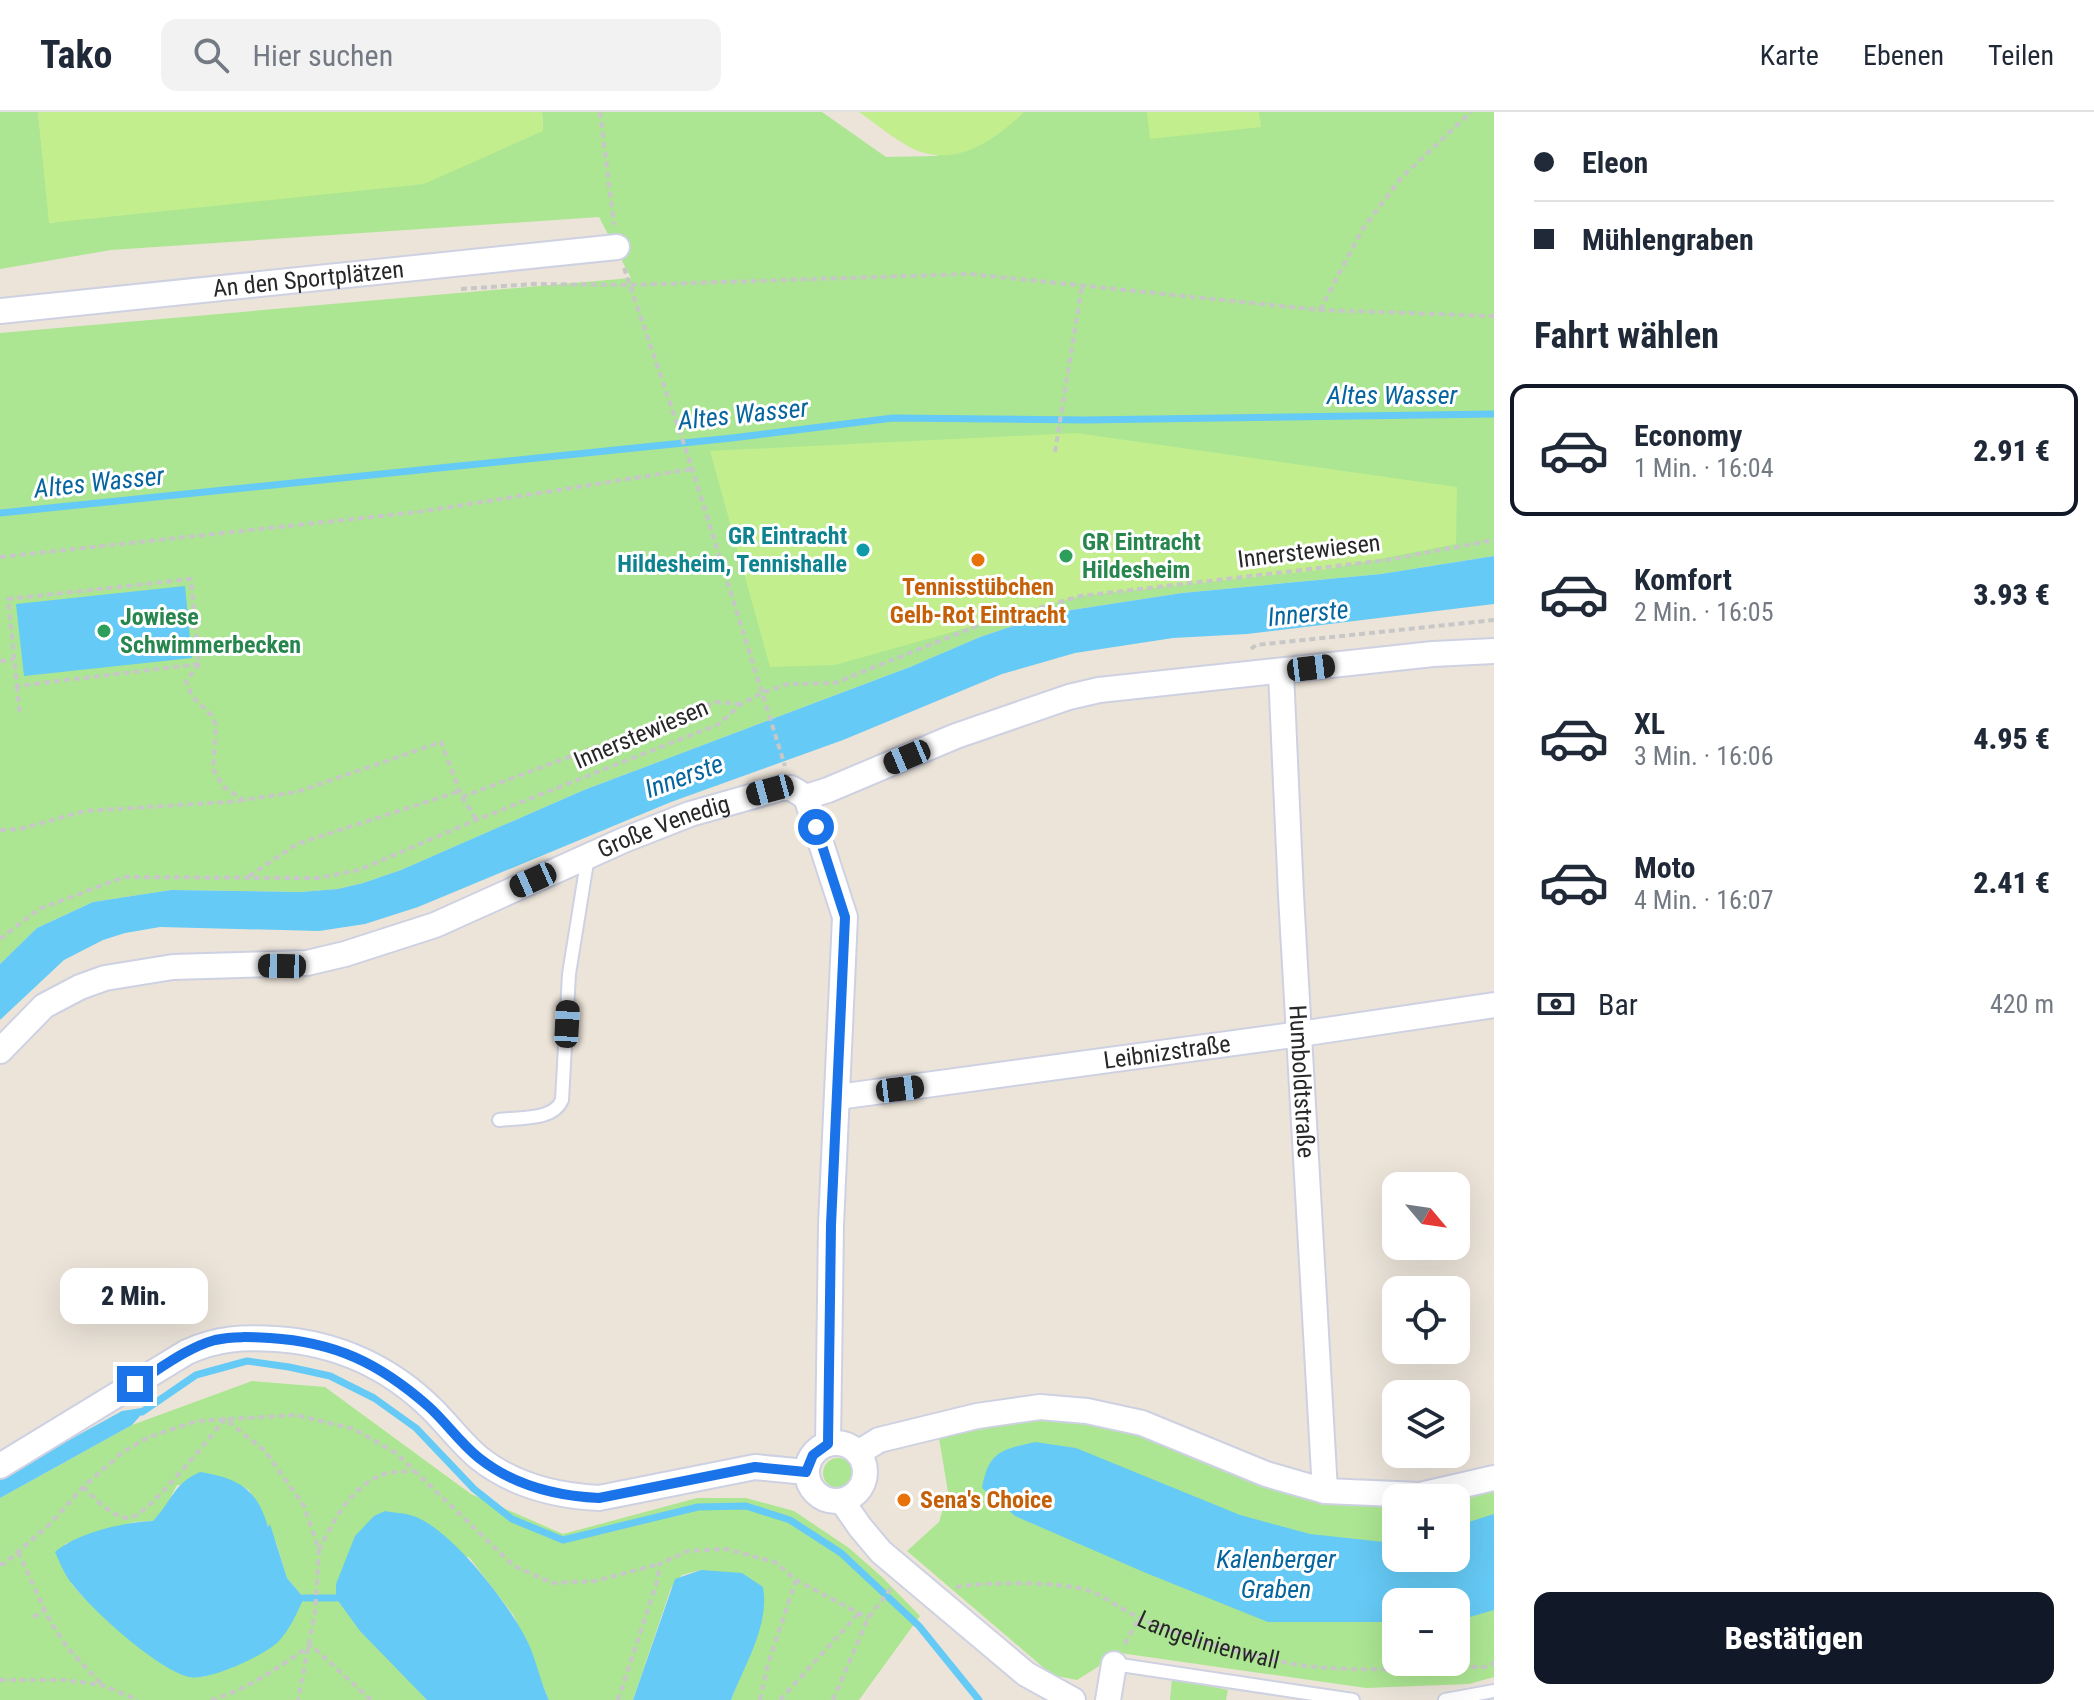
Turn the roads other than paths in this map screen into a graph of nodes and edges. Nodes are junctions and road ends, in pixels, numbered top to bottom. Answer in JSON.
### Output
{"nodes":[{"id":1,"x":617,"y":247,"type":"road end"},
{"id":2,"x":0,"y":311,"type":"edge"},
{"id":3,"x":1494,"y":651,"type":"edge"},
{"id":4,"x":1281,"y":672,"type":"junction"},
{"id":5,"x":806,"y":797,"type":"junction"},
{"id":6,"x":588,"y":856,"type":"junction"},
{"id":7,"x":1494,"y":1005,"type":"edge"},
{"id":8,"x":1300,"y":1034,"type":"junction"},
{"id":9,"x":0,"y":1051,"type":"edge"},
{"id":10,"x":838,"y":1097,"type":"junction"},
{"id":11,"x":499,"y":1120,"type":"dead end"},
{"id":12,"x":828,"y":1444,"type":"junction"},
{"id":13,"x":858,"y":1453,"type":"junction"},
{"id":14,"x":0,"y":1466,"type":"edge"},
{"id":15,"x":806,"y":1472,"type":"junction"},
{"id":16,"x":1494,"y":1478,"type":"edge"},
{"id":17,"x":1325,"y":1491,"type":"junction"},
{"id":18,"x":842,"y":1501,"type":"junction"},
{"id":19,"x":1114,"y":1664,"type":"joint"},
{"id":20,"x":1494,"y":1691,"type":"edge"},
{"id":21,"x":1073,"y":1700,"type":"edge"},
{"id":22,"x":1108,"y":1700,"type":"edge"},
{"id":23,"x":1353,"y":1700,"type":"edge"},
{"id":24,"x":1445,"y":1700,"type":"edge"}],
"edges":[{"from":1,"to":2,"type":"street","name":"An den Sportplätzen"},
{"from":3,"to":4,"type":"street","name":"Große Venedig"},
{"from":4,"to":5,"type":"street","name":"Große Venedig"},
{"from":4,"to":8,"type":"street","name":"Humboldtstraße"},
{"from":5,"to":6,"type":"street","name":"Große Venedig"},
{"from":5,"to":10,"type":"street"},
{"from":6,"to":9,"type":"street","name":"Große Venedig"},
{"from":6,"to":11,"type":"lane"},
{"from":7,"to":8,"type":"street","name":"Leibnizstraße"},
{"from":8,"to":10,"type":"street","name":"Leibnizstraße"},
{"from":8,"to":17,"type":"street","name":"Humboldtstraße"},
{"from":10,"to":12,"type":"street"},
{"from":12,"to":13,"type":"street"},
{"from":12,"to":15,"type":"street"},
{"from":13,"to":17,"type":"street"},
{"from":13,"to":18,"type":"street"},
{"from":14,"to":15,"type":"street"},
{"from":15,"to":18,"type":"street"},
{"from":16,"to":17,"type":"street"},
{"from":18,"to":21,"type":"street"},
{"from":19,"to":22,"type":"street"},
{"from":19,"to":23,"type":"lane","name":"Langelinienwall"},
{"from":20,"to":24,"type":"lane"}]}
